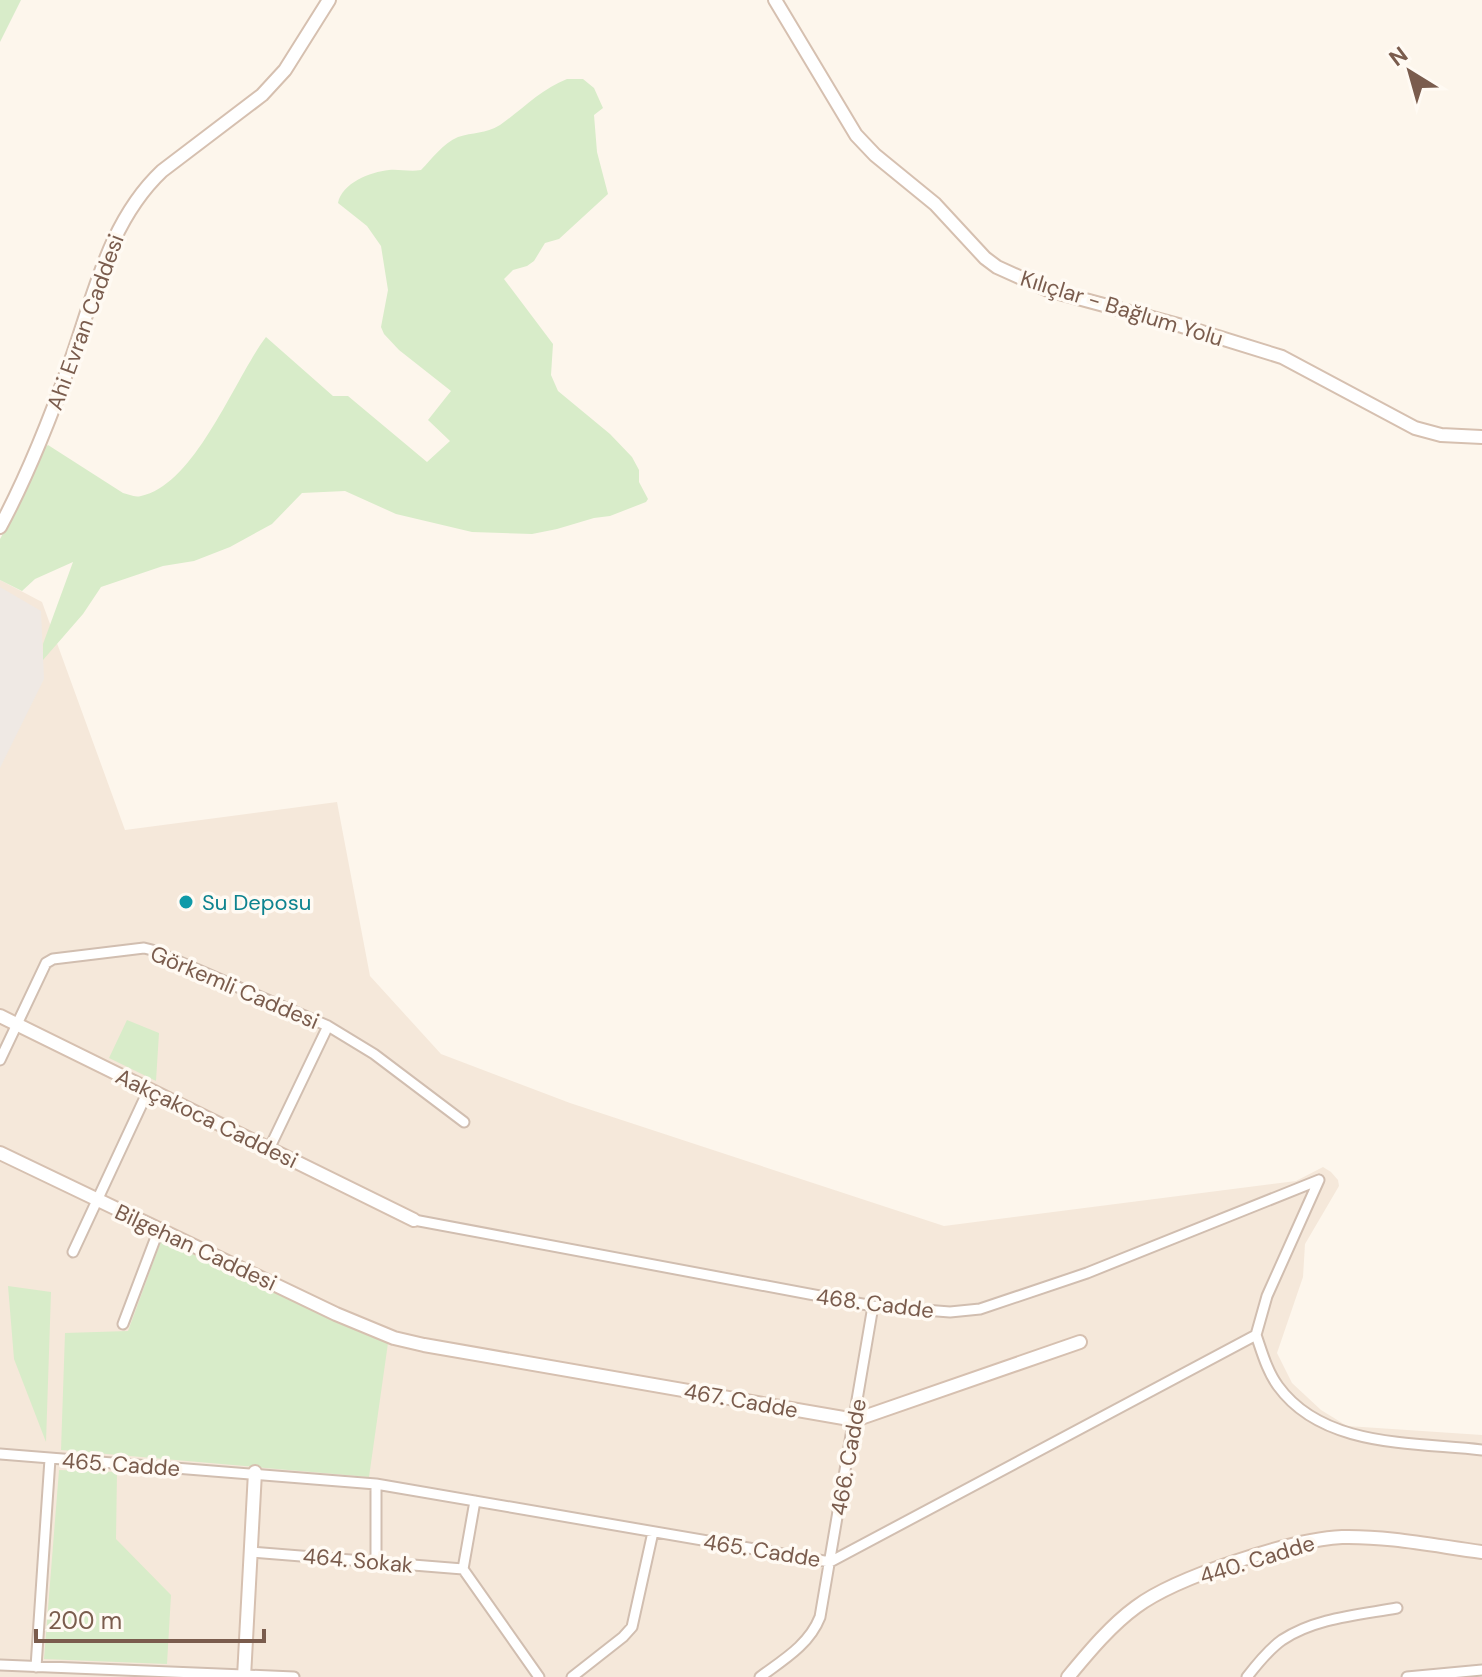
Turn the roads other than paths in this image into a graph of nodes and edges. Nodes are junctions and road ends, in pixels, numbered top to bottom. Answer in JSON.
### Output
{"nodes":[{"id":1,"x":329,"y":0,"type":"edge"},
{"id":2,"x":775,"y":0,"type":"edge"},
{"id":3,"x":1482,"y":437,"type":"edge"},
{"id":4,"x":0,"y":527,"type":"edge"},
{"id":5,"x":0,"y":1016,"type":"edge"},
{"id":6,"x":16,"y":1024,"type":"junction"},
{"id":7,"x":328,"y":1026,"type":"junction"},
{"id":8,"x":0,"y":1060,"type":"edge"},
{"id":9,"x":148,"y":1091,"type":"junction"},
{"id":10,"x":464,"y":1122,"type":"dead end"},
{"id":11,"x":270,"y":1147,"type":"junction"},
{"id":12,"x":0,"y":1153,"type":"edge"},
{"id":13,"x":97,"y":1201,"type":"junction"},
{"id":14,"x":414,"y":1220,"type":"joint"},
{"id":15,"x":159,"y":1229,"type":"junction"},
{"id":16,"x":73,"y":1252,"type":"dead end"},
{"id":17,"x":873,"y":1306,"type":"junction"},
{"id":18,"x":123,"y":1324,"type":"dead end"},
{"id":19,"x":1256,"y":1335,"type":"junction"},
{"id":20,"x":394,"y":1338,"type":"joint"},
{"id":21,"x":1080,"y":1342,"type":"dead end"},
{"id":22,"x":855,"y":1420,"type":"junction"},
{"id":23,"x":1482,"y":1450,"type":"edge"},
{"id":24,"x":0,"y":1454,"type":"edge"},
{"id":25,"x":50,"y":1459,"type":"junction"},
{"id":26,"x":255,"y":1472,"type":"junction"},
{"id":27,"x":376,"y":1484,"type":"junction"},
{"id":28,"x":475,"y":1501,"type":"junction"},
{"id":29,"x":653,"y":1532,"type":"junction"},
{"id":30,"x":252,"y":1552,"type":"junction"},
{"id":31,"x":1482,"y":1552,"type":"edge"},
{"id":32,"x":376,"y":1561,"type":"junction"},
{"id":33,"x":830,"y":1562,"type":"junction"},
{"id":34,"x":463,"y":1569,"type":"junction"},
{"id":35,"x":1397,"y":1608,"type":"dead end"},
{"id":36,"x":0,"y":1665,"type":"edge"},
{"id":37,"x":36,"y":1667,"type":"junction"},
{"id":38,"x":1482,"y":1670,"type":"edge"},
{"id":39,"x":244,"y":1676,"type":"edge"},
{"id":40,"x":294,"y":1677,"type":"edge"},
{"id":41,"x":539,"y":1677,"type":"edge"},
{"id":42,"x":572,"y":1677,"type":"edge"},
{"id":43,"x":760,"y":1677,"type":"edge"},
{"id":44,"x":1068,"y":1677,"type":"edge"},
{"id":45,"x":1247,"y":1677,"type":"edge"},
{"id":46,"x":1414,"y":1677,"type":"edge"}],
"edges":[{"from":1,"to":4,"type":"street","name":"Ahi Evran Caddesi"},
{"from":2,"to":3,"type":"street","name":"Kılıçlar - Bağlum Yolu"},
{"from":5,"to":6,"type":"street","name":"Aakçakoca Caddesi"},
{"from":6,"to":7,"type":"street","name":"Görkemli Caddesi"},
{"from":6,"to":8,"type":"street"},
{"from":6,"to":9,"type":"street","name":"Aakçakoca Caddesi"},
{"from":7,"to":10,"type":"street","name":"Görkemli Caddesi"},
{"from":7,"to":11,"type":"street"},
{"from":9,"to":11,"type":"street","name":"Aakçakoca Caddesi"},
{"from":9,"to":13,"type":"street"},
{"from":11,"to":14,"type":"street","name":"Aakçakoca Caddesi"},
{"from":12,"to":13,"type":"street","name":"Bilgehan Caddesi"},
{"from":13,"to":15,"type":"street","name":"Bilgehan Caddesi"},
{"from":13,"to":16,"type":"street"},
{"from":14,"to":17,"type":"street","name":"468. Cadde"},
{"from":15,"to":18,"type":"street"},
{"from":15,"to":20,"type":"street","name":"Bilgehan Caddesi"},
{"from":17,"to":19,"type":"street","name":"468. Cadde"},
{"from":17,"to":22,"type":"street","name":"466. Cadde"},
{"from":19,"to":23,"type":"street"},
{"from":19,"to":33,"type":"street","name":"465. Cadde"},
{"from":20,"to":22,"type":"street","name":"467. Cadde"},
{"from":21,"to":22,"type":"street","name":"467. Cadde"},
{"from":22,"to":33,"type":"street","name":"466. Cadde"},
{"from":24,"to":25,"type":"street","name":"465. Cadde"},
{"from":25,"to":26,"type":"street","name":"465. Cadde"},
{"from":25,"to":37,"type":"street"},
{"from":26,"to":27,"type":"street","name":"465. Cadde"},
{"from":26,"to":30,"type":"street"},
{"from":27,"to":28,"type":"street","name":"465. Cadde"},
{"from":27,"to":32,"type":"street"},
{"from":28,"to":29,"type":"street","name":"465. Cadde"},
{"from":28,"to":34,"type":"street"},
{"from":29,"to":33,"type":"street","name":"465. Cadde"},
{"from":29,"to":42,"type":"street"},
{"from":30,"to":32,"type":"street","name":"464. Sokak"},
{"from":30,"to":39,"type":"street"},
{"from":31,"to":44,"type":"street","name":"440. Cadde"},
{"from":32,"to":34,"type":"street","name":"464. Sokak"},
{"from":33,"to":43,"type":"street","name":"466. Cadde"},
{"from":34,"to":41,"type":"street"},
{"from":35,"to":45,"type":"street"},
{"from":36,"to":37,"type":"street"},
{"from":37,"to":39,"type":"street"},
{"from":38,"to":46,"type":"street"},
{"from":39,"to":40,"type":"street"}]}
